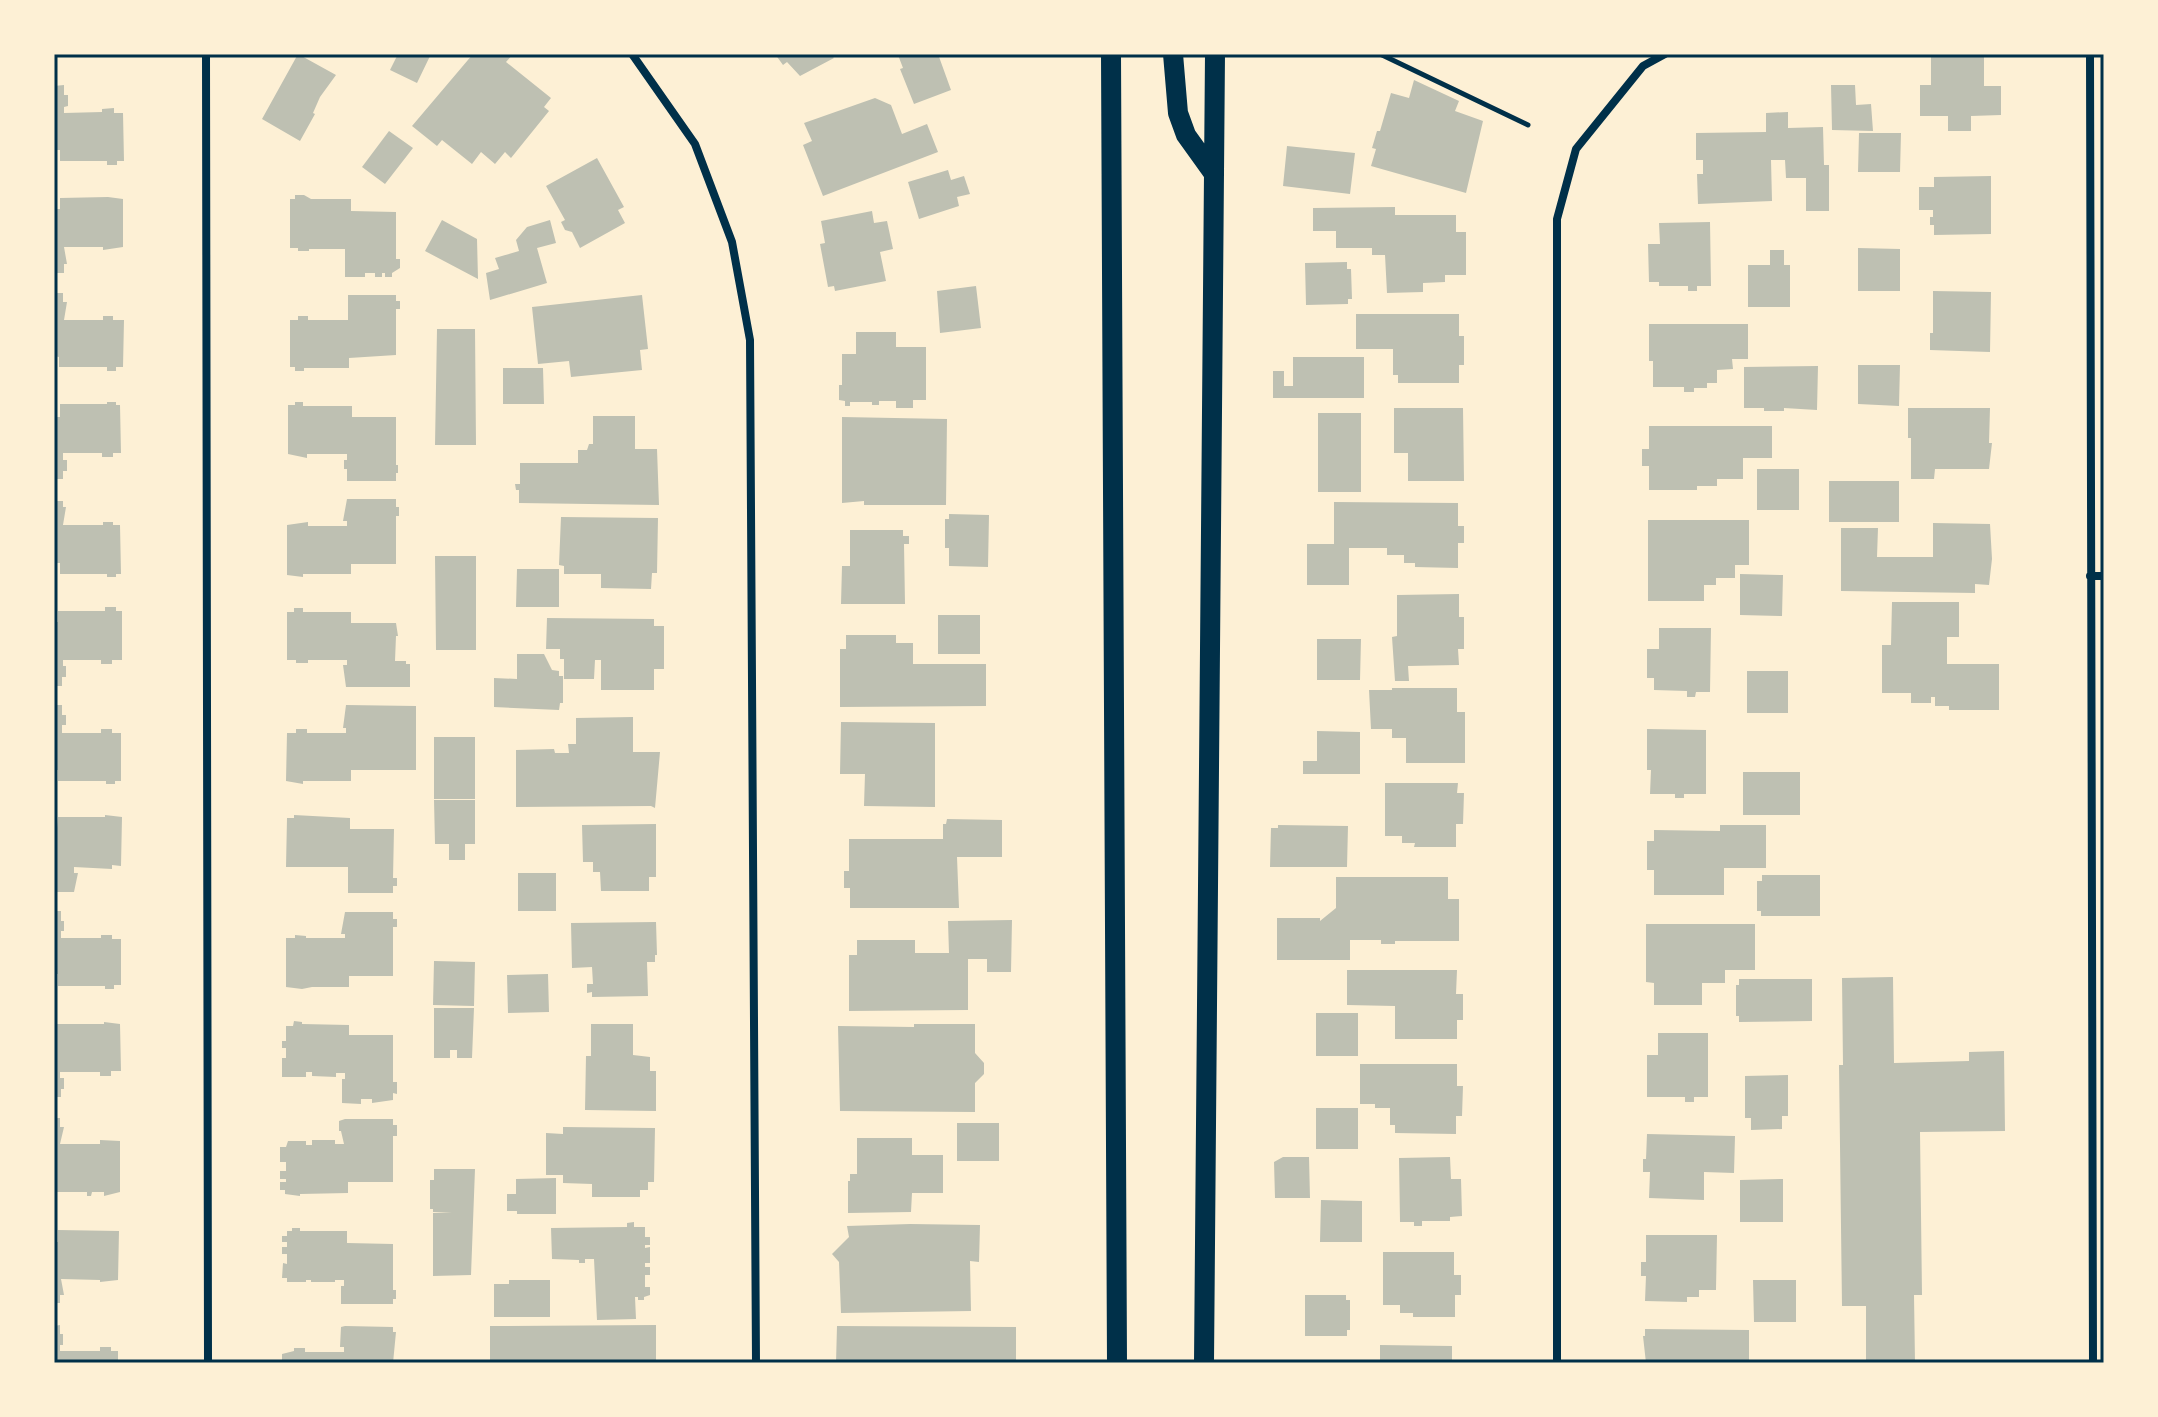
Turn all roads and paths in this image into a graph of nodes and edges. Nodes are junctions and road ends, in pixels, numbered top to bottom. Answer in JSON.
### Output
{"nodes":[{"id":1,"x":206,"y":54,"type":"edge"},
{"id":2,"x":632,"y":54,"type":"edge"},
{"id":3,"x":1111,"y":54,"type":"edge"},
{"id":4,"x":1173,"y":54,"type":"edge"},
{"id":5,"x":1215,"y":54,"type":"edge"},
{"id":6,"x":1380,"y":54,"type":"edge"},
{"id":7,"x":1665,"y":54,"type":"edge"},
{"id":8,"x":2090,"y":54,"type":"edge"},
{"id":9,"x":1528,"y":125,"type":"dead end"},
{"id":10,"x":1214,"y":174,"type":"junction"},
{"id":11,"x":2090,"y":576,"type":"junction"},
{"id":12,"x":2104,"y":576,"type":"edge"},
{"id":13,"x":208,"y":1363,"type":"edge"},
{"id":14,"x":756,"y":1363,"type":"edge"},
{"id":15,"x":1117,"y":1363,"type":"edge"},
{"id":16,"x":1204,"y":1363,"type":"edge"},
{"id":17,"x":1557,"y":1363,"type":"edge"},
{"id":18,"x":2093,"y":1363,"type":"edge"}],
"edges":[{"from":1,"to":13,"type":"street"},
{"from":2,"to":14,"type":"street"},
{"from":3,"to":15,"type":"main road"},
{"from":4,"to":10,"type":"main road"},
{"from":5,"to":10,"type":"main road"},
{"from":6,"to":9,"type":"path"},
{"from":7,"to":17,"type":"street"},
{"from":8,"to":11,"type":"street"},
{"from":10,"to":16,"type":"main road"},
{"from":11,"to":12,"type":"street"},
{"from":11,"to":18,"type":"street"}]}
